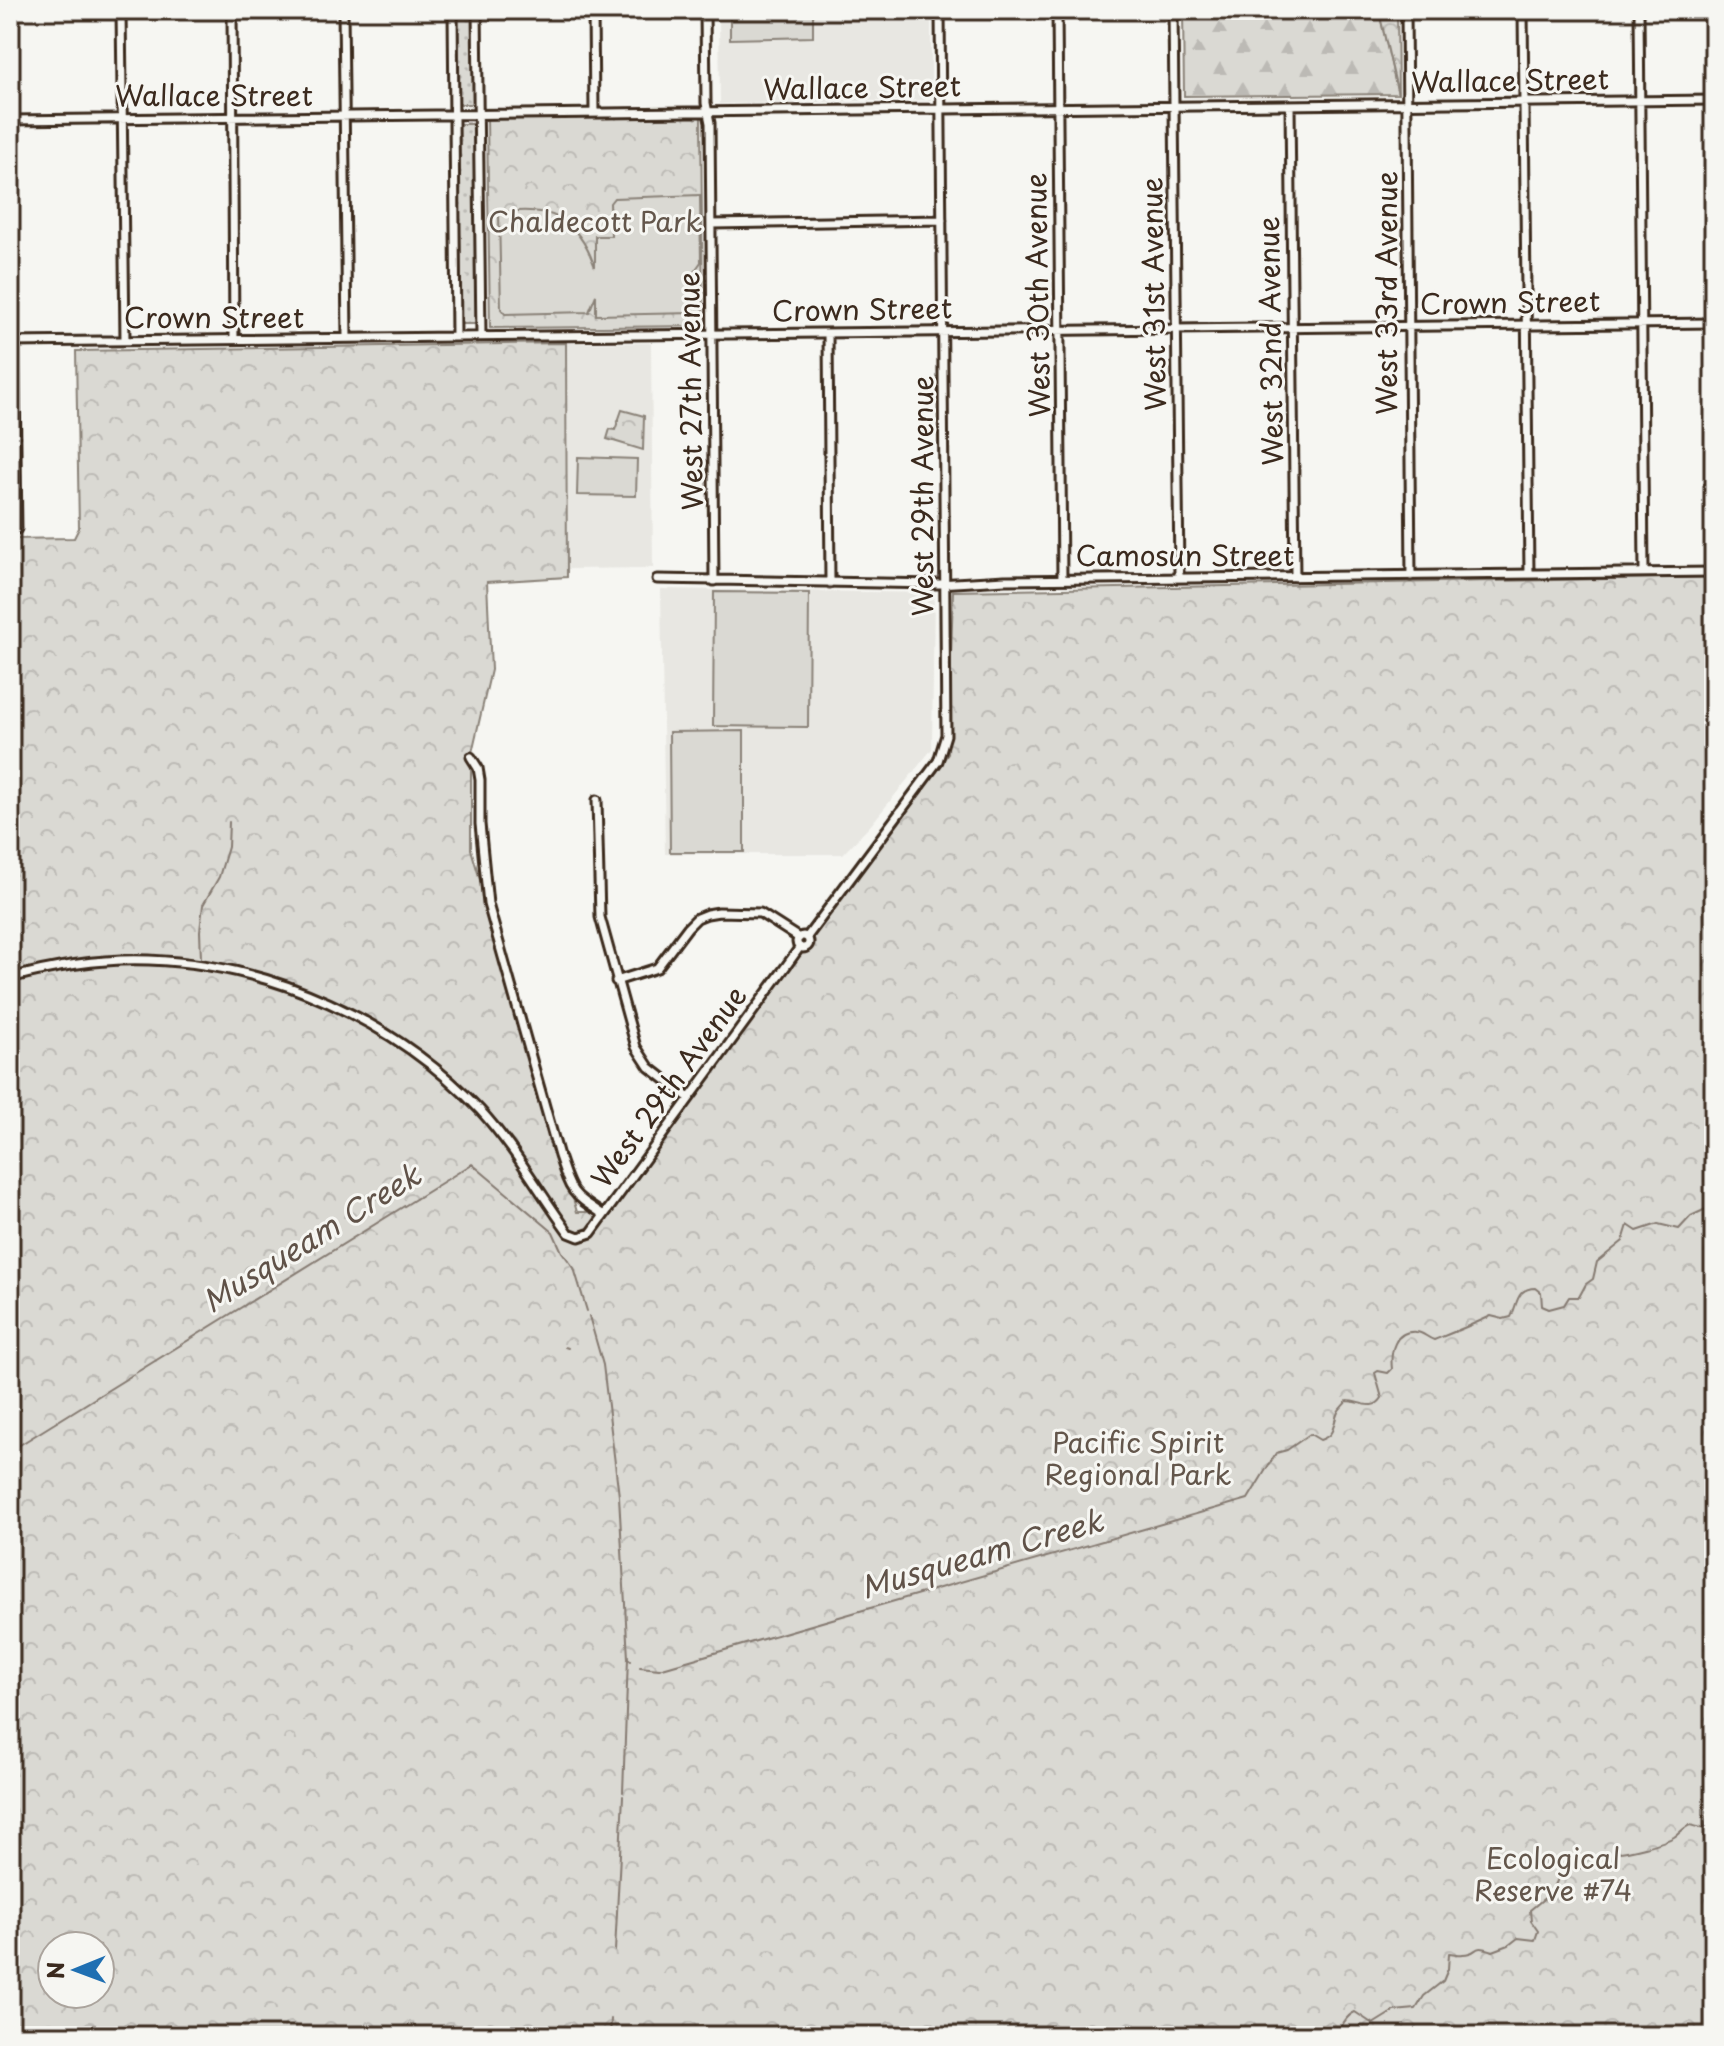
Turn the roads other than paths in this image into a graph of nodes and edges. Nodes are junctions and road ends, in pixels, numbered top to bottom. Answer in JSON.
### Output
{"nodes":[{"id":1,"x":10,"y":10,"type":"edge"},
{"id":2,"x":121,"y":10,"type":"edge"},
{"id":3,"x":232,"y":10,"type":"edge"},
{"id":4,"x":343,"y":10,"type":"edge"},
{"id":5,"x":453,"y":10,"type":"edge"},
{"id":6,"x":477,"y":10,"type":"edge"},
{"id":7,"x":593,"y":10,"type":"edge"},
{"id":8,"x":705,"y":10,"type":"edge"},
{"id":9,"x":940,"y":10,"type":"edge"},
{"id":10,"x":1057,"y":10,"type":"edge"},
{"id":11,"x":1173,"y":10,"type":"edge"},
{"id":12,"x":1406,"y":10,"type":"edge"},
{"id":13,"x":1523,"y":10,"type":"edge"},
{"id":14,"x":1639,"y":10,"type":"edge"},
{"id":15,"x":1714,"y":100,"type":"edge"},
{"id":16,"x":1640,"y":101,"type":"junction"},
{"id":17,"x":1524,"y":103,"type":"junction"},
{"id":18,"x":1407,"y":104,"type":"junction"},
{"id":19,"x":1290,"y":105,"type":"junction"},
{"id":20,"x":1174,"y":107,"type":"junction"},
{"id":21,"x":941,"y":108,"type":"junction"},
{"id":22,"x":1057,"y":108,"type":"junction"},
{"id":23,"x":594,"y":113,"type":"junction"},
{"id":24,"x":708,"y":113,"type":"junction"},
{"id":25,"x":478,"y":114,"type":"junction"},
{"id":26,"x":454,"y":115,"type":"junction"},
{"id":27,"x":344,"y":117,"type":"junction"},
{"id":28,"x":233,"y":118,"type":"junction"},
{"id":29,"x":123,"y":119,"type":"junction"},
{"id":30,"x":11,"y":120,"type":"edge"},
{"id":31,"x":942,"y":220,"type":"junction"},
{"id":32,"x":711,"y":224,"type":"junction"},
{"id":33,"x":1714,"y":323,"type":"edge"},
{"id":34,"x":1643,"y":324,"type":"junction"},
{"id":35,"x":1527,"y":325,"type":"junction"},
{"id":36,"x":1409,"y":326,"type":"junction"},
{"id":37,"x":1293,"y":327,"type":"junction"},
{"id":38,"x":1176,"y":328,"type":"junction"},
{"id":39,"x":1061,"y":329,"type":"junction"},
{"id":40,"x":943,"y":331,"type":"junction"},
{"id":41,"x":828,"y":333,"type":"junction"},
{"id":42,"x":712,"y":334,"type":"junction"},
{"id":43,"x":456,"y":336,"type":"junction"},
{"id":44,"x":481,"y":336,"type":"junction"},
{"id":45,"x":347,"y":338,"type":"junction"},
{"id":46,"x":234,"y":339,"type":"junction"},
{"id":47,"x":125,"y":340,"type":"junction"},
{"id":48,"x":12,"y":342,"type":"edge"},
{"id":49,"x":17,"y":529,"type":"dead end"},
{"id":50,"x":1644,"y":572,"type":"junction"},
{"id":51,"x":1714,"y":572,"type":"edge"},
{"id":52,"x":1529,"y":574,"type":"junction"},
{"id":53,"x":1411,"y":576,"type":"junction"},
{"id":54,"x":1179,"y":577,"type":"junction"},
{"id":55,"x":1295,"y":577,"type":"junction"},
{"id":56,"x":657,"y":579,"type":"dead end"},
{"id":57,"x":1062,"y":579,"type":"junction"},
{"id":58,"x":714,"y":581,"type":"junction"},
{"id":59,"x":830,"y":583,"type":"junction"},
{"id":60,"x":946,"y":583,"type":"junction"},
{"id":61,"x":471,"y":757,"type":"dead end"},
{"id":62,"x":597,"y":800,"type":"dead end"},
{"id":63,"x":802,"y":941,"type":"junction"},
{"id":64,"x":10,"y":978,"type":"edge"},
{"id":65,"x":616,"y":981,"type":"junction"},
{"id":66,"x":689,"y":1098,"type":"junction"},
{"id":67,"x":604,"y":1215,"type":"junction"}],
"edges":[{"from":1,"to":30,"type":"street"},
{"from":2,"to":29,"type":"street"},
{"from":3,"to":28,"type":"street"},
{"from":4,"to":27,"type":"street"},
{"from":5,"to":26,"type":"street"},
{"from":6,"to":25,"type":"street"},
{"from":7,"to":23,"type":"street"},
{"from":8,"to":24,"type":"street","name":"West 27th Avenue"},
{"from":9,"to":21,"type":"street","name":"West 29th Avenue"},
{"from":10,"to":22,"type":"street","name":"West 30th Avenue"},
{"from":11,"to":20,"type":"street","name":"West 31st Avenue"},
{"from":12,"to":18,"type":"street","name":"West 33rd Avenue"},
{"from":13,"to":17,"type":"street"},
{"from":14,"to":16,"type":"street"},
{"from":15,"to":16,"type":"street","name":"Wallace Street"},
{"from":16,"to":17,"type":"street","name":"Wallace Street"},
{"from":16,"to":34,"type":"street"},
{"from":17,"to":18,"type":"street","name":"Wallace Street"},
{"from":17,"to":35,"type":"street"},
{"from":18,"to":19,"type":"street","name":"Wallace Street"},
{"from":18,"to":36,"type":"street","name":"West 33rd Avenue"},
{"from":19,"to":20,"type":"street","name":"Wallace Street"},
{"from":19,"to":37,"type":"street","name":"West 32nd Avenue"},
{"from":20,"to":22,"type":"street","name":"Wallace Street"},
{"from":20,"to":38,"type":"street","name":"West 31st Avenue"},
{"from":21,"to":22,"type":"street","name":"Wallace Street"},
{"from":21,"to":24,"type":"street","name":"Wallace Street"},
{"from":21,"to":31,"type":"street","name":"West 29th Avenue"},
{"from":22,"to":39,"type":"street","name":"West 30th Avenue"},
{"from":23,"to":24,"type":"street","name":"Wallace Street"},
{"from":23,"to":25,"type":"street","name":"Wallace Street"},
{"from":24,"to":32,"type":"street","name":"West 27th Avenue"},
{"from":25,"to":26,"type":"street","name":"Wallace Street"},
{"from":25,"to":44,"type":"street"},
{"from":26,"to":27,"type":"street","name":"Wallace Street"},
{"from":26,"to":43,"type":"street"},
{"from":27,"to":28,"type":"street","name":"Wallace Street"},
{"from":27,"to":45,"type":"street"},
{"from":28,"to":29,"type":"street","name":"Wallace Street"},
{"from":28,"to":46,"type":"street"},
{"from":29,"to":30,"type":"street","name":"Wallace Street"},
{"from":29,"to":47,"type":"street"},
{"from":30,"to":48,"type":"street"},
{"from":31,"to":32,"type":"street"},
{"from":31,"to":40,"type":"street","name":"West 29th Avenue"},
{"from":32,"to":42,"type":"street","name":"West 27th Avenue"},
{"from":33,"to":34,"type":"street","name":"Crown Street"},
{"from":34,"to":35,"type":"street","name":"Crown Street"},
{"from":34,"to":50,"type":"street"},
{"from":35,"to":36,"type":"street","name":"Crown Street"},
{"from":35,"to":52,"type":"street"},
{"from":36,"to":37,"type":"street","name":"Crown Street"},
{"from":36,"to":53,"type":"street","name":"West 33rd Avenue"},
{"from":37,"to":38,"type":"street","name":"Crown Street"},
{"from":37,"to":55,"type":"street","name":"West 32nd Avenue"},
{"from":38,"to":39,"type":"street","name":"Crown Street"},
{"from":38,"to":54,"type":"street","name":"West 31st Avenue"},
{"from":39,"to":40,"type":"street","name":"Crown Street"},
{"from":39,"to":57,"type":"street","name":"West 30th Avenue"},
{"from":40,"to":41,"type":"street","name":"Crown Street"},
{"from":40,"to":60,"type":"street","name":"West 29th Avenue"},
{"from":41,"to":42,"type":"street","name":"Crown Street"},
{"from":41,"to":59,"type":"street"},
{"from":42,"to":44,"type":"street","name":"Crown Street"},
{"from":42,"to":58,"type":"street","name":"West 27th Avenue"},
{"from":43,"to":44,"type":"street","name":"Crown Street"},
{"from":43,"to":45,"type":"street","name":"Crown Street"},
{"from":45,"to":46,"type":"street","name":"Crown Street"},
{"from":46,"to":47,"type":"street","name":"Crown Street"},
{"from":47,"to":48,"type":"street","name":"Crown Street"},
{"from":48,"to":49,"type":"street"},
{"from":50,"to":51,"type":"street","name":"Camosun Street"},
{"from":50,"to":52,"type":"street","name":"Camosun Street"},
{"from":52,"to":53,"type":"street","name":"Camosun Street"},
{"from":53,"to":55,"type":"street","name":"Camosun Street"},
{"from":54,"to":55,"type":"street","name":"Camosun Street"},
{"from":54,"to":57,"type":"street","name":"Camosun Street"},
{"from":56,"to":58,"type":"street","name":"Camosun Street"},
{"from":57,"to":60,"type":"street","name":"Camosun Street"},
{"from":58,"to":59,"type":"street","name":"Camosun Street"},
{"from":59,"to":60,"type":"street","name":"Camosun Street"},
{"from":60,"to":63,"type":"street","name":"West 29th Avenue"},
{"from":61,"to":67,"type":"street"},
{"from":62,"to":65,"type":"street"},
{"from":63,"to":65,"type":"street"},
{"from":63,"to":66,"type":"street","name":"West 29th Avenue"},
{"from":64,"to":67,"type":"street"},
{"from":65,"to":66,"type":"street"},
{"from":66,"to":67,"type":"street","name":"West 29th Avenue"}]}
